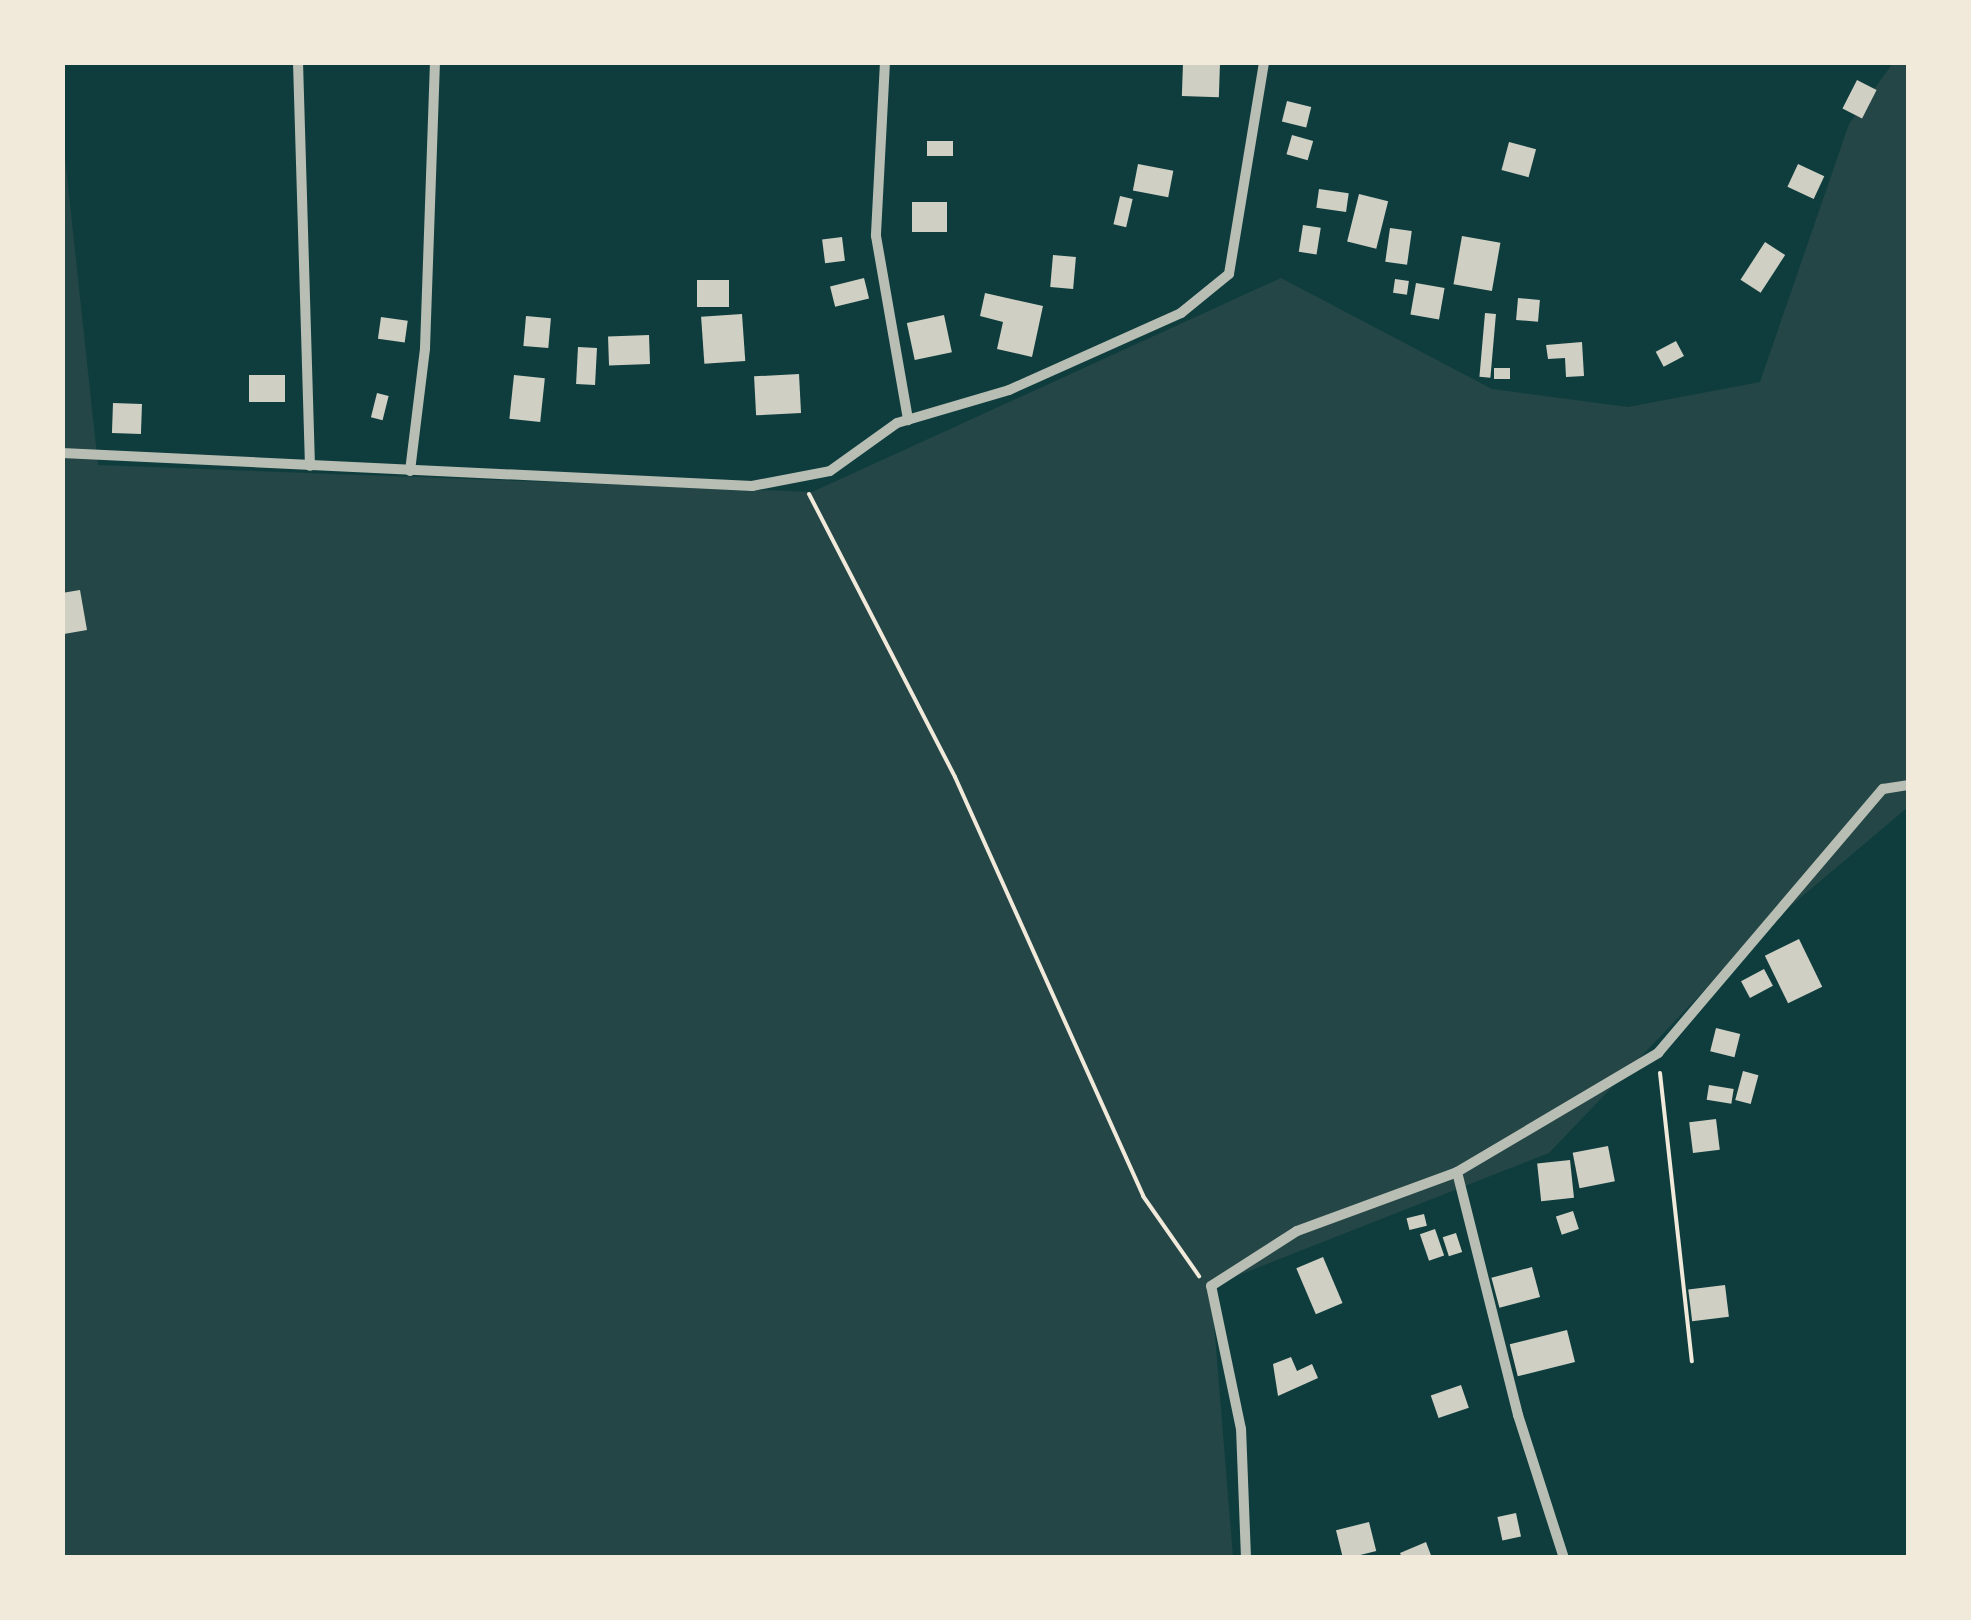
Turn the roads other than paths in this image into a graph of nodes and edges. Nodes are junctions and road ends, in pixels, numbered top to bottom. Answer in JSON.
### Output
{"nodes":[{"id":1,"x":298,"y":62,"type":"edge"},
{"id":2,"x":435,"y":62,"type":"edge"},
{"id":3,"x":885,"y":62,"type":"edge"},
{"id":4,"x":1264,"y":62,"type":"edge"},
{"id":5,"x":908,"y":420,"type":"junction"},
{"id":6,"x":62,"y":453,"type":"edge"},
{"id":7,"x":310,"y":466,"type":"junction"},
{"id":8,"x":410,"y":471,"type":"junction"},
{"id":9,"x":1908,"y":784,"type":"edge"},
{"id":10,"x":1457,"y":1172,"type":"junction"},
{"id":11,"x":1246,"y":1558,"type":"edge"},
{"id":12,"x":1564,"y":1558,"type":"edge"}],
"edges":[{"from":1,"to":7,"type":"street"},
{"from":2,"to":8,"type":"street"},
{"from":3,"to":5,"type":"street"},
{"from":4,"to":5,"type":"street"},
{"from":5,"to":8,"type":"street"},
{"from":6,"to":7,"type":"street"},
{"from":7,"to":8,"type":"street"},
{"from":9,"to":10,"type":"street"},
{"from":10,"to":11,"type":"street"},
{"from":10,"to":12,"type":"street"}]}
